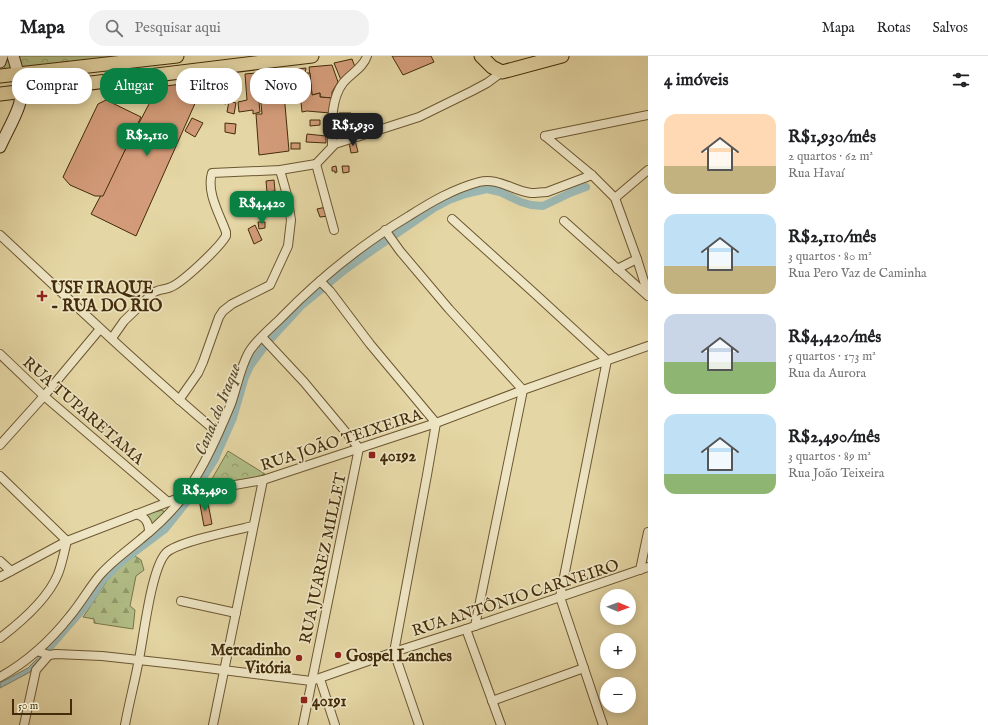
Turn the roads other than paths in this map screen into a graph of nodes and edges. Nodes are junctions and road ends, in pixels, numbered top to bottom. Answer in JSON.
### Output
{"nodes":[{"id":1,"x":2,"y":56,"type":"edge"},
{"id":2,"x":13,"y":56,"type":"edge"},
{"id":3,"x":170,"y":56,"type":"edge"},
{"id":4,"x":312,"y":56,"type":"edge"},
{"id":5,"x":367,"y":56,"type":"edge"},
{"id":6,"x":481,"y":56,"type":"edge"},
{"id":7,"x":562,"y":56,"type":"edge"},
{"id":8,"x":0,"y":62,"type":"edge"},
{"id":9,"x":17,"y":68,"type":"edge"},
{"id":10,"x":75,"y":68,"type":"edge"},
{"id":11,"x":502,"y":72,"type":"junction"},
{"id":12,"x":12,"y":75,"type":"edge"},
{"id":13,"x":0,"y":76,"type":"edge"},
{"id":14,"x":92,"y":83,"type":"edge"},
{"id":15,"x":12,"y":93,"type":"edge"},
{"id":16,"x":0,"y":94,"type":"edge"},
{"id":17,"x":19,"y":104,"type":"edge"},
{"id":18,"x":648,"y":115,"type":"edge"},
{"id":19,"x":332,"y":146,"type":"junction"},
{"id":20,"x":0,"y":147,"type":"edge"},
{"id":21,"x":316,"y":164,"type":"junction"},
{"id":22,"x":280,"y":170,"type":"junction"},
{"id":23,"x":648,"y":170,"type":"edge"},
{"id":24,"x":592,"y":175,"type":"junction"},
{"id":25,"x":615,"y":198,"type":"junction"},
{"id":26,"x":452,"y":219,"type":"dead end"},
{"id":27,"x":564,"y":221,"type":"dead end"},
{"id":28,"x":334,"y":230,"type":"dead end"},
{"id":29,"x":386,"y":232,"type":"junction"},
{"id":30,"x":0,"y":234,"type":"edge"},
{"id":31,"x":637,"y":259,"type":"junction"},
{"id":32,"x":617,"y":269,"type":"junction"},
{"id":33,"x":322,"y":283,"type":"junction"},
{"id":34,"x":648,"y":295,"type":"edge"},
{"id":35,"x":100,"y":328,"type":"junction"},
{"id":36,"x":112,"y":338,"type":"junction"},
{"id":37,"x":263,"y":338,"type":"junction"},
{"id":38,"x":648,"y":346,"type":"edge"},
{"id":39,"x":0,"y":354,"type":"edge"},
{"id":40,"x":606,"y":360,"type":"junction"},
{"id":41,"x":523,"y":390,"type":"junction"},
{"id":42,"x":44,"y":396,"type":"junction"},
{"id":43,"x":179,"y":400,"type":"junction"},
{"id":44,"x":436,"y":423,"type":"junction"},
{"id":45,"x":218,"y":432,"type":"junction"},
{"id":46,"x":0,"y":445,"type":"edge"},
{"id":47,"x":359,"y":448,"type":"junction"},
{"id":48,"x":0,"y":476,"type":"edge"},
{"id":49,"x":263,"y":480,"type":"junction"},
{"id":50,"x":184,"y":496,"type":"junction"},
{"id":51,"x":168,"y":502,"type":"junction"},
{"id":52,"x":136,"y":514,"type":"junction"},
{"id":53,"x":253,"y":526,"type":"junction"},
{"id":54,"x":149,"y":532,"type":"junction"},
{"id":55,"x":648,"y":532,"type":"edge"},
{"id":56,"x":67,"y":541,"type":"junction"},
{"id":57,"x":0,"y":561,"type":"edge"},
{"id":58,"x":644,"y":569,"type":"edge"},
{"id":59,"x":11,"y":571,"type":"junction"},
{"id":60,"x":0,"y":577,"type":"edge"},
{"id":61,"x":560,"y":597,"type":"junction"},
{"id":62,"x":181,"y":601,"type":"dead end"},
{"id":63,"x":236,"y":613,"type":"junction"},
{"id":64,"x":475,"y":626,"type":"junction"},
{"id":65,"x":466,"y":629,"type":"junction"},
{"id":66,"x":0,"y":638,"type":"edge"},
{"id":67,"x":37,"y":651,"type":"junction"},
{"id":68,"x":394,"y":652,"type":"junction"},
{"id":69,"x":52,"y":654,"type":"junction"},
{"id":70,"x":139,"y":661,"type":"junction"},
{"id":71,"x":584,"y":668,"type":"junction"},
{"id":72,"x":224,"y":670,"type":"junction"},
{"id":73,"x":0,"y":677,"type":"edge"},
{"id":74,"x":320,"y":679,"type":"junction"},
{"id":75,"x":311,"y":681,"type":"junction"},
{"id":76,"x":492,"y":700,"type":"junction"},
{"id":77,"x":24,"y":725,"type":"edge"},
{"id":78,"x":125,"y":725,"type":"edge"},
{"id":79,"x":213,"y":725,"type":"edge"},
{"id":80,"x":303,"y":725,"type":"edge"},
{"id":81,"x":335,"y":725,"type":"edge"},
{"id":82,"x":420,"y":725,"type":"edge"},
{"id":83,"x":501,"y":725,"type":"edge"},
{"id":84,"x":603,"y":725,"type":"edge"}],
"edges":[{"from":1,"to":8,"type":"main road"},
{"from":2,"to":9,"type":"main road"},
{"from":3,"to":10,"type":"main road"},
{"from":4,"to":14,"type":"main road"},
{"from":5,"to":19,"type":"street"},
{"from":6,"to":11,"type":"main road"},
{"from":7,"to":11,"type":"main road"},
{"from":11,"to":19,"type":"street"},
{"from":12,"to":13,"type":"main road"},
{"from":15,"to":16,"type":"main road"},
{"from":17,"to":20,"type":"main road"},
{"from":18,"to":24,"type":"street"},
{"from":19,"to":21,"type":"street"},
{"from":21,"to":22,"type":"street"},
{"from":21,"to":28,"type":"street"},
{"from":22,"to":36,"type":"street"},
{"from":22,"to":43,"type":"street"},
{"from":23,"to":25,"type":"street"},
{"from":24,"to":25,"type":"street"},
{"from":24,"to":29,"type":"street"},
{"from":25,"to":31,"type":"street"},
{"from":26,"to":40,"type":"street"},
{"from":27,"to":32,"type":"street"},
{"from":29,"to":33,"type":"street"},
{"from":29,"to":41,"type":"street"},
{"from":30,"to":35,"type":"street"},
{"from":31,"to":32,"type":"street"},
{"from":31,"to":34,"type":"street"},
{"from":32,"to":34,"type":"street"},
{"from":33,"to":37,"type":"street"},
{"from":33,"to":44,"type":"street"},
{"from":35,"to":36,"type":"street"},
{"from":35,"to":42,"type":"street"},
{"from":36,"to":43,"type":"street"},
{"from":37,"to":45,"type":"street"},
{"from":37,"to":47,"type":"street"},
{"from":38,"to":40,"type":"street","name":"RUA JOÃO TEIXEIRA"},
{"from":39,"to":42,"type":"street","name":"RUA TUPARETAMA"},
{"from":40,"to":41,"type":"street","name":"RUA JOÃO TEIXEIRA"},
{"from":40,"to":61,"type":"street"},
{"from":41,"to":44,"type":"street","name":"RUA JOÃO TEIXEIRA"},
{"from":41,"to":64,"type":"street"},
{"from":42,"to":46,"type":"street"},
{"from":42,"to":51,"type":"street","name":"RUA TUPARETAMA"},
{"from":43,"to":45,"type":"street"},
{"from":44,"to":47,"type":"street","name":"RUA JOÃO TEIXEIRA"},
{"from":44,"to":68,"type":"street"},
{"from":45,"to":50,"type":"street"},
{"from":47,"to":49,"type":"street","name":"RUA JOÃO TEIXEIRA"},
{"from":47,"to":75,"type":"street","name":"RUA JUAREZ MILLET"},
{"from":48,"to":56,"type":"street"},
{"from":49,"to":50,"type":"street","name":"RUA JOÃO TEIXEIRA"},
{"from":49,"to":53,"type":"street"},
{"from":50,"to":51,"type":"street","name":"RUA JOÃO TEIXEIRA"},
{"from":50,"to":54,"type":"street"},
{"from":51,"to":52,"type":"street","name":"RUA JOÃO TEIXEIRA"},
{"from":52,"to":54,"type":"street"},
{"from":52,"to":56,"type":"street","name":"RUA JOÃO TEIXEIRA"},
{"from":53,"to":63,"type":"street"},
{"from":53,"to":70,"type":"street"},
{"from":54,"to":67,"type":"street"},
{"from":55,"to":58,"type":"street"},
{"from":56,"to":59,"type":"street","name":"RUA JOÃO TEIXEIRA"},
{"from":56,"to":66,"type":"street"},
{"from":57,"to":59,"type":"street"},
{"from":58,"to":61,"type":"street","name":"RUA ANTÔNIO CARNEIRO"},
{"from":59,"to":60,"type":"street","name":"RUA JOÃO TEIXEIRA"},
{"from":61,"to":64,"type":"street","name":"RUA ANTÔNIO CARNEIRO"},
{"from":61,"to":71,"type":"street"},
{"from":62,"to":63,"type":"street"},
{"from":63,"to":72,"type":"street"},
{"from":64,"to":65,"type":"street","name":"RUA ANTÔNIO CARNEIRO"},
{"from":65,"to":68,"type":"street","name":"RUA ANTÔNIO CARNEIRO"},
{"from":65,"to":76,"type":"street"},
{"from":67,"to":69,"type":"street","name":"RUA ANTÔNIO CARNEIRO"},
{"from":67,"to":73,"type":"street"},
{"from":68,"to":74,"type":"street","name":"RUA ANTÔNIO CARNEIRO"},
{"from":68,"to":82,"type":"street"},
{"from":69,"to":70,"type":"street","name":"RUA ANTÔNIO CARNEIRO"},
{"from":69,"to":77,"type":"street"},
{"from":70,"to":72,"type":"street","name":"RUA ANTÔNIO CARNEIRO"},
{"from":70,"to":78,"type":"street"},
{"from":71,"to":76,"type":"street"},
{"from":71,"to":84,"type":"street"},
{"from":72,"to":75,"type":"street","name":"RUA ANTÔNIO CARNEIRO"},
{"from":72,"to":79,"type":"street"},
{"from":74,"to":75,"type":"street","name":"RUA ANTÔNIO CARNEIRO"},
{"from":74,"to":81,"type":"street"},
{"from":75,"to":80,"type":"street","name":"RUA JUAREZ MILLET"},
{"from":76,"to":83,"type":"street"}]}
